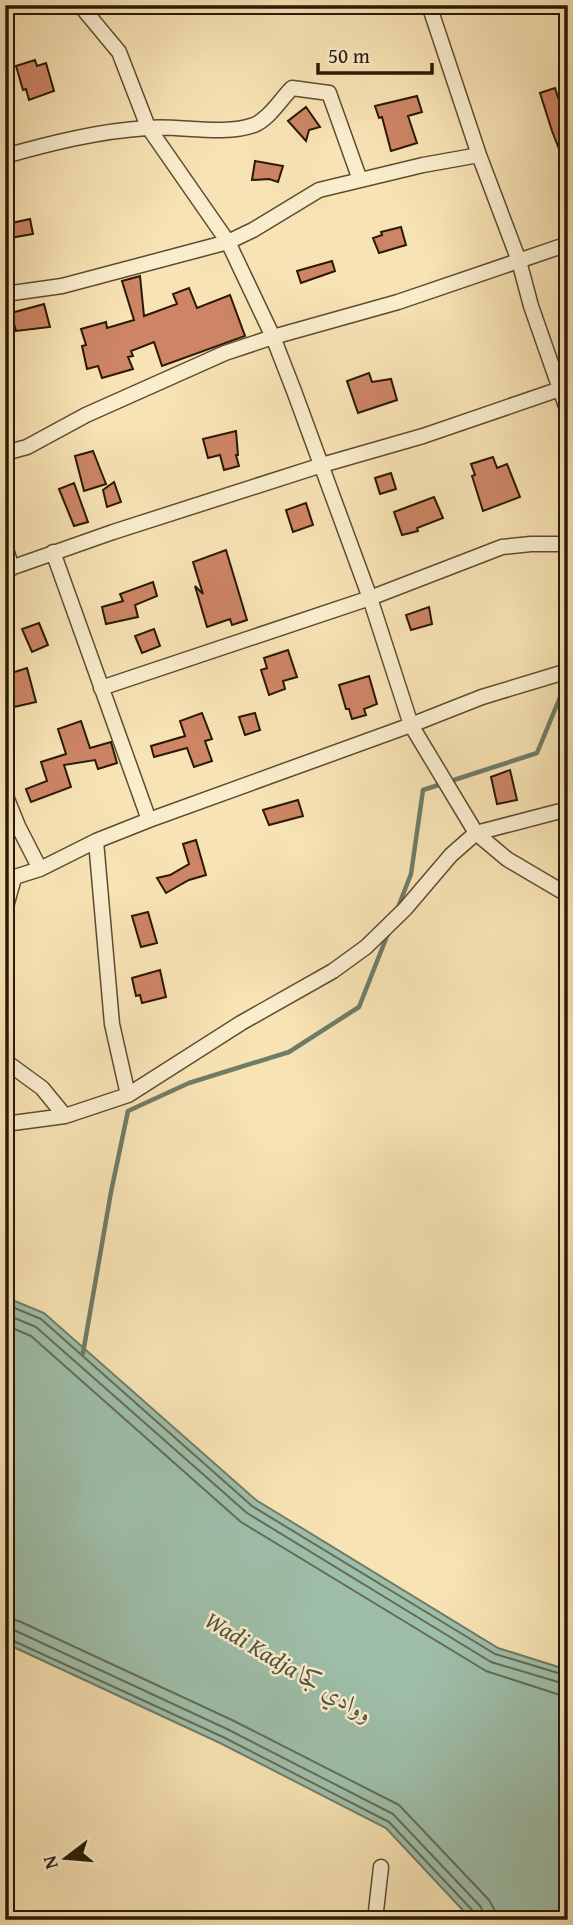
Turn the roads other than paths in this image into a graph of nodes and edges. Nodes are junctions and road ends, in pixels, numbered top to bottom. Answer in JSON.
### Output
{"nodes":[{"id":1,"x":80,"y":5,"type":"edge"},
{"id":2,"x":429,"y":5,"type":"edge"},
{"id":3,"x":148,"y":127,"type":"junction"},
{"id":4,"x":479,"y":155,"type":"junction"},
{"id":5,"x":5,"y":156,"type":"edge"},
{"id":6,"x":360,"y":180,"type":"junction"},
{"id":7,"x":228,"y":242,"type":"junction"},
{"id":8,"x":568,"y":244,"type":"edge"},
{"id":9,"x":519,"y":261,"type":"junction"},
{"id":10,"x":5,"y":294,"type":"edge"},
{"id":11,"x":272,"y":337,"type":"junction"},
{"id":12,"x":561,"y":370,"type":"edge"},
{"id":13,"x":560,"y":389,"type":"junction"},
{"id":14,"x":568,"y":412,"type":"edge"},
{"id":15,"x":5,"y":453,"type":"edge"},
{"id":16,"x":322,"y":465,"type":"junction"},
{"id":17,"x":568,"y":544,"type":"edge"},
{"id":18,"x":5,"y":546,"type":"edge"},
{"id":19,"x":54,"y":552,"type":"junction"},
{"id":20,"x":9,"y":569,"type":"edge"},
{"id":21,"x":370,"y":598,"type":"junction"},
{"id":22,"x":568,"y":671,"type":"edge"},
{"id":23,"x":101,"y":688,"type":"junction"},
{"id":24,"x":411,"y":725,"type":"junction"},
{"id":25,"x":5,"y":794,"type":"edge"},
{"id":26,"x":568,"y":809,"type":"edge"},
{"id":27,"x":149,"y":820,"type":"junction"},
{"id":28,"x":476,"y":833,"type":"junction"},
{"id":29,"x":96,"y":841,"type":"junction"},
{"id":30,"x":40,"y":869,"type":"junction"},
{"id":31,"x":9,"y":879,"type":"edge"},
{"id":32,"x":568,"y":895,"type":"edge"},
{"id":33,"x":5,"y":911,"type":"edge"},
{"id":34,"x":5,"y":1061,"type":"edge"},
{"id":35,"x":128,"y":1095,"type":"junction"},
{"id":36,"x":65,"y":1116,"type":"junction"},
{"id":37,"x":5,"y":1124,"type":"edge"},
{"id":38,"x":381,"y":1867,"type":"dead end"},
{"id":39,"x":375,"y":1920,"type":"edge"}],
"edges":[{"from":1,"to":3,"type":"street"},
{"from":2,"to":4,"type":"street"},
{"from":3,"to":5,"type":"street"},
{"from":3,"to":6,"type":"street"},
{"from":3,"to":7,"type":"street"},
{"from":4,"to":6,"type":"street"},
{"from":4,"to":9,"type":"street"},
{"from":6,"to":7,"type":"street"},
{"from":7,"to":10,"type":"street"},
{"from":7,"to":11,"type":"street"},
{"from":8,"to":9,"type":"street"},
{"from":9,"to":11,"type":"street"},
{"from":9,"to":12,"type":"street"},
{"from":11,"to":15,"type":"street"},
{"from":11,"to":16,"type":"street"},
{"from":12,"to":13,"type":"street"},
{"from":13,"to":14,"type":"street"},
{"from":13,"to":16,"type":"street"},
{"from":16,"to":19,"type":"street"},
{"from":16,"to":21,"type":"street"},
{"from":17,"to":21,"type":"street"},
{"from":18,"to":20,"type":"street"},
{"from":19,"to":20,"type":"street"},
{"from":19,"to":23,"type":"street"},
{"from":21,"to":23,"type":"street"},
{"from":21,"to":24,"type":"street"},
{"from":22,"to":24,"type":"street"},
{"from":23,"to":27,"type":"street"},
{"from":24,"to":27,"type":"street"},
{"from":24,"to":28,"type":"street"},
{"from":25,"to":30,"type":"street"},
{"from":26,"to":28,"type":"street"},
{"from":27,"to":29,"type":"street"},
{"from":28,"to":32,"type":"street"},
{"from":28,"to":35,"type":"street"},
{"from":29,"to":30,"type":"street"},
{"from":29,"to":35,"type":"street"},
{"from":30,"to":31,"type":"street"},
{"from":31,"to":33,"type":"street"},
{"from":34,"to":36,"type":"street"},
{"from":35,"to":36,"type":"street"},
{"from":36,"to":37,"type":"street"},
{"from":38,"to":39,"type":"street"}]}
